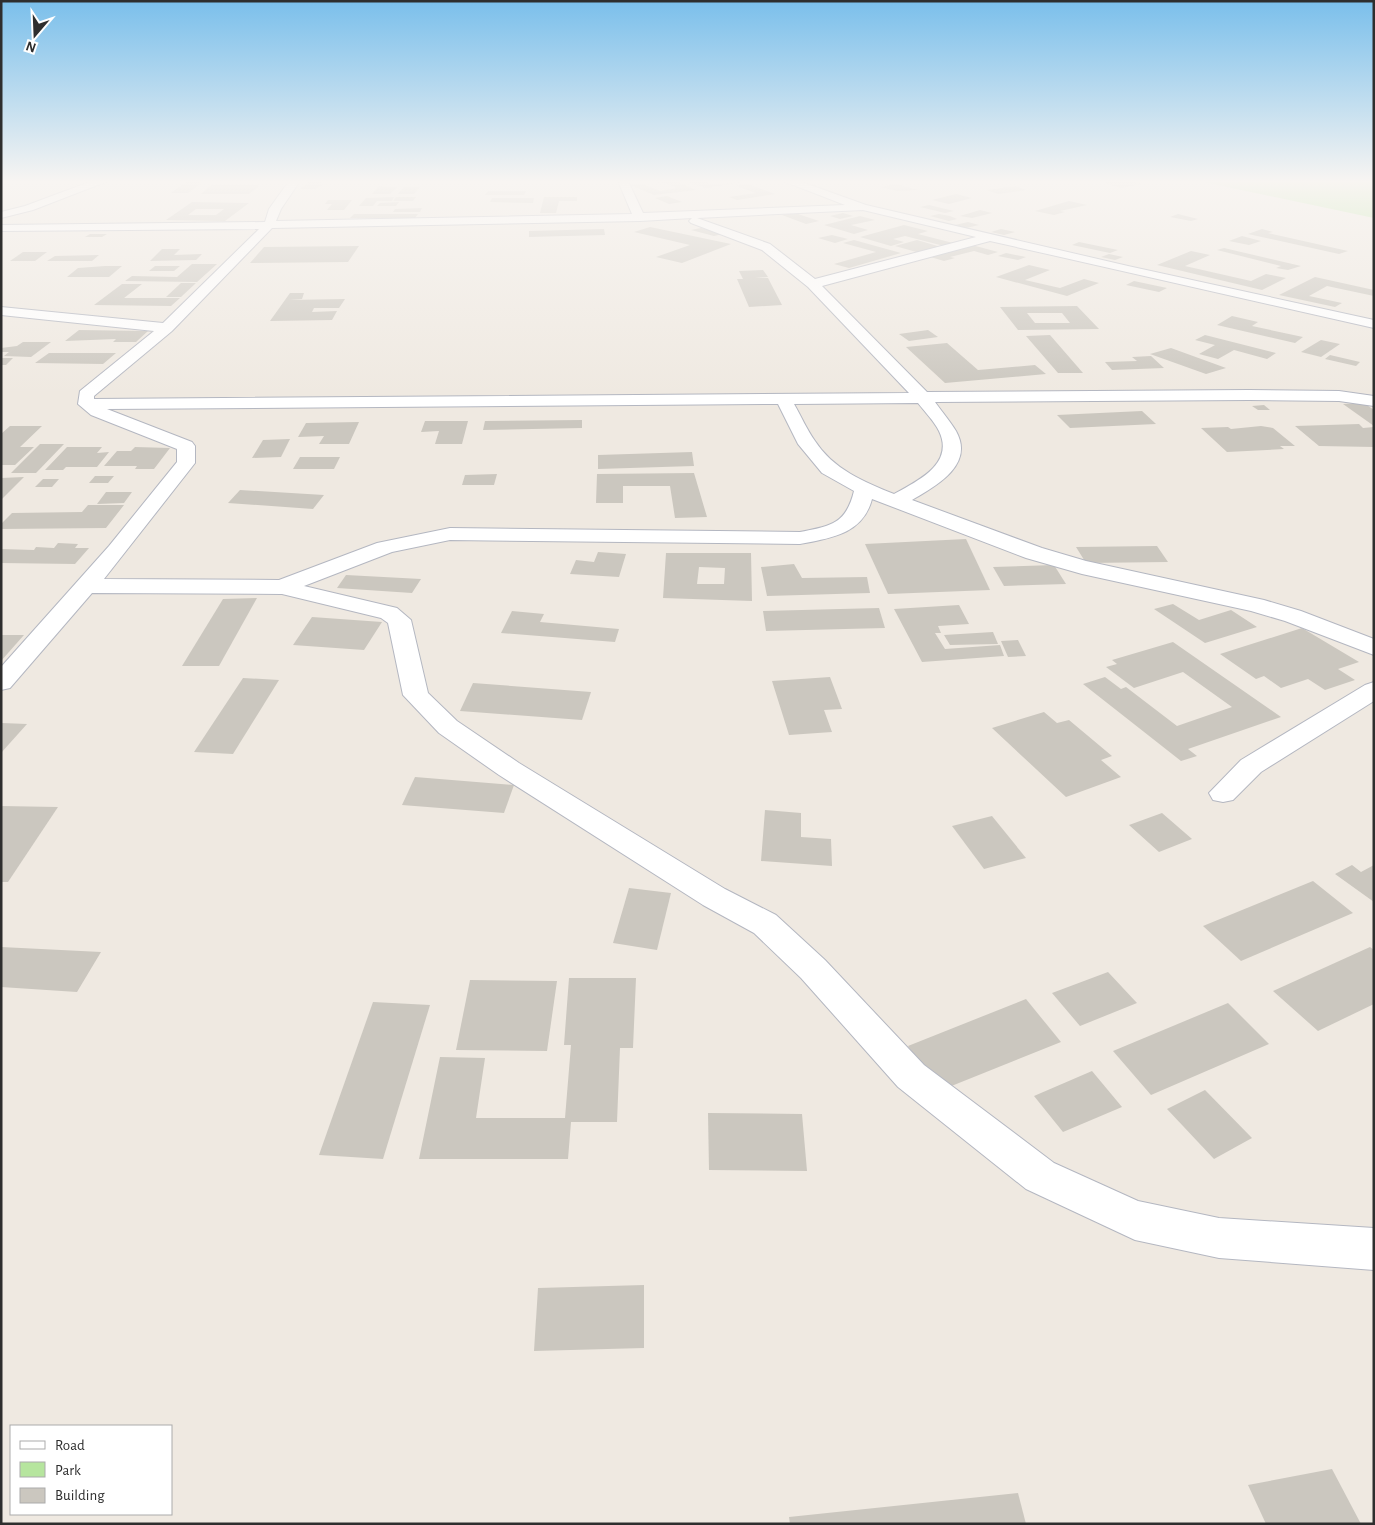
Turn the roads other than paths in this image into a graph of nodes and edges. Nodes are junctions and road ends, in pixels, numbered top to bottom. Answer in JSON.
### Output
{"nodes":[{"id":1,"x":242,"y":252,"type":"edge"},
{"id":2,"x":771,"y":252,"type":"edge"},
{"id":3,"x":933,"y":252,"type":"edge"},
{"id":4,"x":1053,"y":252,"type":"edge"},
{"id":5,"x":813,"y":284,"type":"junction"},
{"id":6,"x":1,"y":311,"type":"edge"},
{"id":7,"x":24,"y":314,"type":"junction"},
{"id":8,"x":1,"y":317,"type":"edge"},
{"id":9,"x":1374,"y":324,"type":"edge"},
{"id":10,"x":167,"y":328,"type":"junction"},
{"id":11,"x":783,"y":398,"type":"junction"},
{"id":12,"x":923,"y":398,"type":"junction"},
{"id":13,"x":1374,"y":401,"type":"edge"},
{"id":14,"x":86,"y":404,"type":"junction"},
{"id":15,"x":864,"y":489,"type":"junction"},
{"id":16,"x":896,"y":501,"type":"junction"},
{"id":17,"x":86,"y":586,"type":"junction"},
{"id":18,"x":282,"y":587,"type":"junction"},
{"id":19,"x":1374,"y":648,"type":"edge"},
{"id":20,"x":1,"y":682,"type":"edge"},
{"id":21,"x":1374,"y":690,"type":"edge"},
{"id":22,"x":1223,"y":793,"type":"dead end"},
{"id":23,"x":1374,"y":1250,"type":"edge"}],
"edges":[{"from":1,"to":10,"type":"street"},
{"from":2,"to":5,"type":"street"},
{"from":3,"to":5,"type":"street"},
{"from":4,"to":9,"type":"street"},
{"from":5,"to":12,"type":"street"},
{"from":6,"to":7,"type":"street"},
{"from":7,"to":8,"type":"street"},
{"from":7,"to":10,"type":"street"},
{"from":10,"to":14,"type":"street"},
{"from":11,"to":12,"type":"street"},
{"from":11,"to":14,"type":"street"},
{"from":11,"to":15,"type":"street"},
{"from":12,"to":13,"type":"street"},
{"from":12,"to":16,"type":"street"},
{"from":14,"to":17,"type":"street"},
{"from":15,"to":16,"type":"street"},
{"from":15,"to":18,"type":"street"},
{"from":16,"to":19,"type":"street"},
{"from":17,"to":18,"type":"street"},
{"from":17,"to":20,"type":"street"},
{"from":18,"to":23,"type":"street"},
{"from":21,"to":22,"type":"street"}]}
